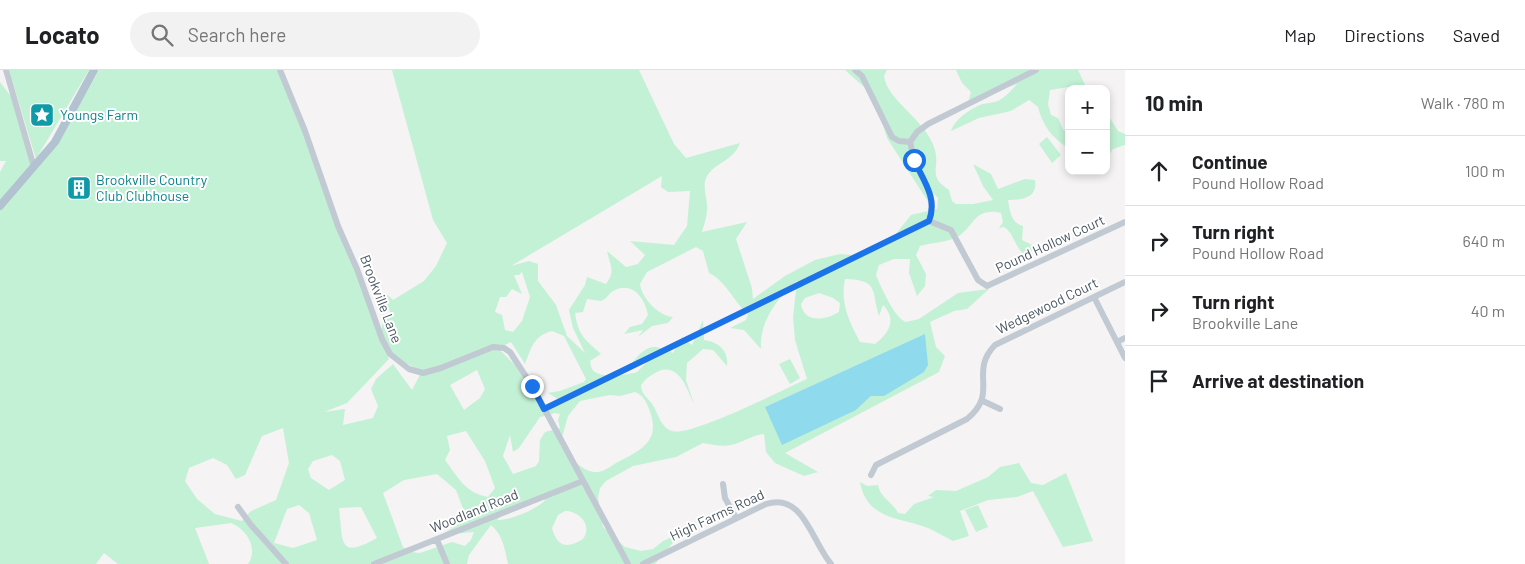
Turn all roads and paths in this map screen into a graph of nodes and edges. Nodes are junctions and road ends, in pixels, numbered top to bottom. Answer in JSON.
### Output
{"nodes":[{"id":1,"x":6,"y":70,"type":"edge"},
{"id":2,"x":94,"y":70,"type":"edge"},
{"id":3,"x":280,"y":70,"type":"edge"},
{"id":4,"x":855,"y":70,"type":"edge"},
{"id":5,"x":1036,"y":70,"type":"edge"},
{"id":6,"x":910,"y":142,"type":"junction"},
{"id":7,"x":34,"y":167,"type":"junction"},
{"id":8,"x":0,"y":206,"type":"edge"},
{"id":9,"x":929,"y":221,"type":"junction"},
{"id":10,"x":1125,"y":222,"type":"edge"},
{"id":11,"x":1125,"y":282,"type":"edge"},
{"id":12,"x":1094,"y":297,"type":"junction"},
{"id":13,"x":1125,"y":338,"type":"edge"},
{"id":14,"x":1117,"y":342,"type":"junction"},
{"id":15,"x":1125,"y":358,"type":"edge"},
{"id":16,"x":983,"y":401,"type":"junction"},
{"id":17,"x":544,"y":409,"type":"junction"},
{"id":18,"x":1000,"y":409,"type":"dead end"},
{"id":19,"x":871,"y":474,"type":"dead end"},
{"id":20,"x":583,"y":481,"type":"junction"},
{"id":21,"x":723,"y":484,"type":"dead end"},
{"id":22,"x":238,"y":507,"type":"dead end"},
{"id":23,"x":736,"y":518,"type":"junction"},
{"id":24,"x":437,"y":540,"type":"junction"},
{"id":25,"x":286,"y":564,"type":"edge"},
{"id":26,"x":374,"y":564,"type":"edge"},
{"id":27,"x":447,"y":564,"type":"edge"},
{"id":28,"x":628,"y":564,"type":"edge"},
{"id":29,"x":642,"y":564,"type":"edge"},
{"id":30,"x":831,"y":564,"type":"edge"}],
"edges":[{"from":1,"to":7,"type":"street"},
{"from":2,"to":7,"type":"main road"},
{"from":3,"to":17,"type":"street","name":"Brookville Lane"},
{"from":4,"to":6,"type":"street"},
{"from":5,"to":6,"type":"street"},
{"from":6,"to":9,"type":"street"},
{"from":7,"to":8,"type":"main road"},
{"from":9,"to":10,"type":"street","name":"Pound Hollow Court"},
{"from":9,"to":17,"type":"street"},
{"from":11,"to":12,"type":"street","name":"Wedgewood Court"},
{"from":12,"to":14,"type":"street"},
{"from":12,"to":16,"type":"street","name":"Wedgewood Court"},
{"from":13,"to":14,"type":"street"},
{"from":14,"to":15,"type":"street"},
{"from":16,"to":18,"type":"street"},
{"from":16,"to":19,"type":"street"},
{"from":17,"to":20,"type":"street","name":"Brookville Lane"},
{"from":20,"to":24,"type":"street","name":"Woodland Road"},
{"from":20,"to":28,"type":"street","name":"Brookville Lane"},
{"from":21,"to":23,"type":"street"},
{"from":22,"to":25,"type":"street"},
{"from":23,"to":29,"type":"street","name":"High Farms Road"},
{"from":23,"to":30,"type":"street","name":"High Farms Road"},
{"from":24,"to":26,"type":"street","name":"Woodland Road"},
{"from":24,"to":27,"type":"street"}]}
